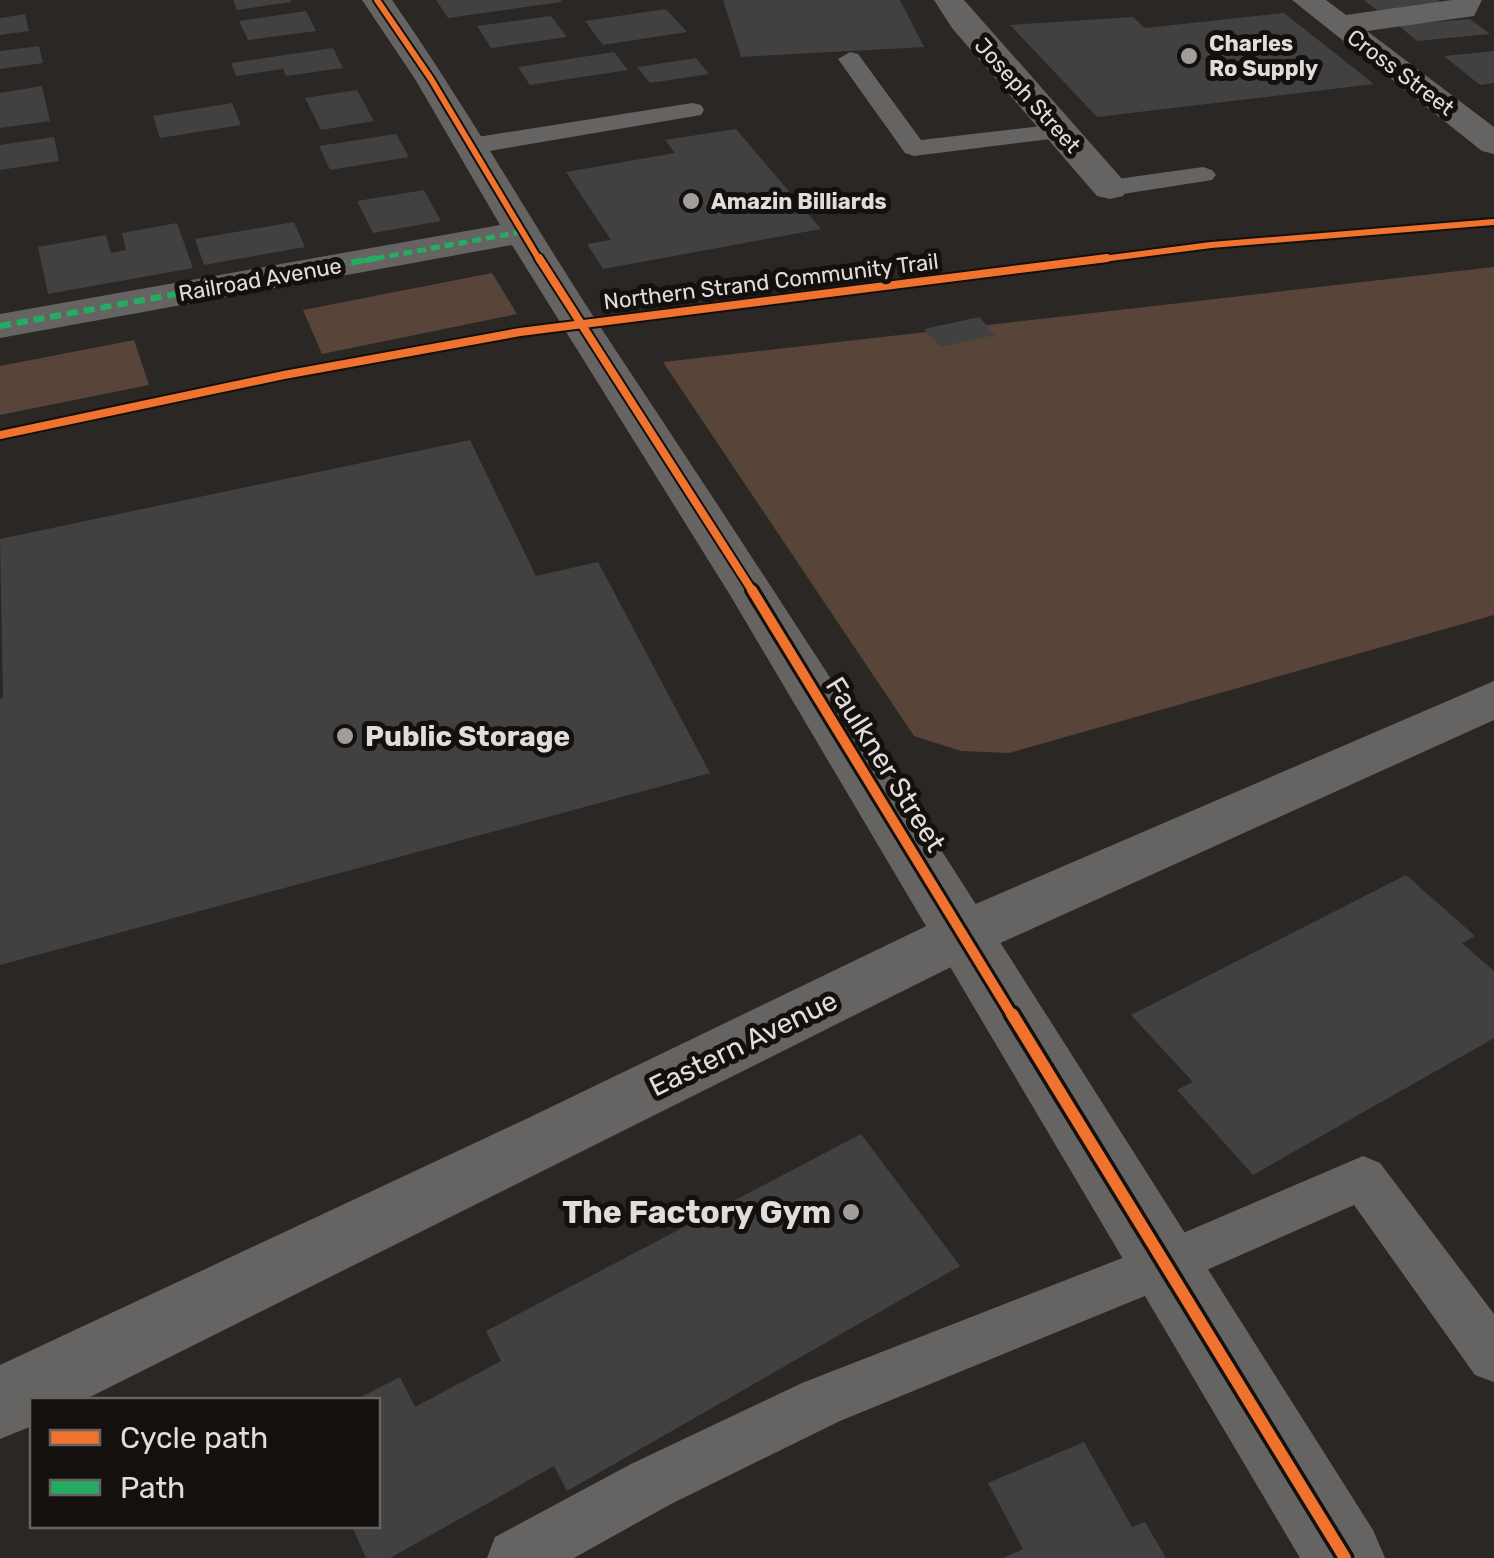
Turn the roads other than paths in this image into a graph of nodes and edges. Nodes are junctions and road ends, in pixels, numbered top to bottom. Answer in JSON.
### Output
{"nodes":[{"id":1,"x":378,"y":0,"type":"edge"},
{"id":2,"x":949,"y":0,"type":"edge"},
{"id":3,"x":1307,"y":0,"type":"edge"},
{"id":4,"x":1468,"y":0,"type":"edge"},
{"id":5,"x":1339,"y":25,"type":"junction"},
{"id":6,"x":850,"y":60,"type":"dead end"},
{"id":7,"x":1494,"y":102,"type":"edge"},
{"id":8,"x":1446,"y":106,"type":"junction"},
{"id":9,"x":692,"y":110,"type":"dead end"},
{"id":10,"x":1059,"y":131,"type":"junction"},
{"id":11,"x":1494,"y":144,"type":"edge"},
{"id":12,"x":471,"y":146,"type":"junction"},
{"id":13,"x":1203,"y":175,"type":"dead end"},
{"id":14,"x":1110,"y":188,"type":"joint"},
{"id":15,"x":521,"y":232,"type":"junction"},
{"id":16,"x":0,"y":326,"type":"edge"},
{"id":17,"x":1494,"y":699,"type":"edge"},
{"id":18,"x":964,"y":934,"type":"junction"},
{"id":19,"x":1166,"y":1264,"type":"junction"},
{"id":20,"x":1494,"y":1358,"type":"edge"},
{"id":21,"x":0,"y":1403,"type":"edge"},
{"id":22,"x":516,"y":1558,"type":"edge"},
{"id":23,"x":1344,"y":1558,"type":"edge"}],
"edges":[{"from":1,"to":12,"type":"street","name":"Faulkner Street"},
{"from":2,"to":10,"type":"street","name":"Joseph Street"},
{"from":3,"to":5,"type":"street","name":"Cross Street"},
{"from":4,"to":5,"type":"street"},
{"from":5,"to":8,"type":"street","name":"Cross Street"},
{"from":6,"to":10,"type":"lane"},
{"from":7,"to":8,"type":"street"},
{"from":8,"to":11,"type":"street","name":"Cross Street"},
{"from":9,"to":12,"type":"lane"},
{"from":10,"to":14,"type":"street","name":"Joseph Street"},
{"from":12,"to":15,"type":"street","name":"Faulkner Street"},
{"from":13,"to":14,"type":"lane"},
{"from":15,"to":16,"type":"street","name":"Railroad Avenue"},
{"from":15,"to":18,"type":"street","name":"Faulkner Street"},
{"from":17,"to":18,"type":"street","name":"Eastern Avenue"},
{"from":18,"to":19,"type":"street","name":"Faulkner Street"},
{"from":18,"to":21,"type":"street","name":"Eastern Avenue"},
{"from":19,"to":20,"type":"lane"},
{"from":19,"to":22,"type":"lane"},
{"from":19,"to":23,"type":"street","name":"Faulkner Street"}]}
